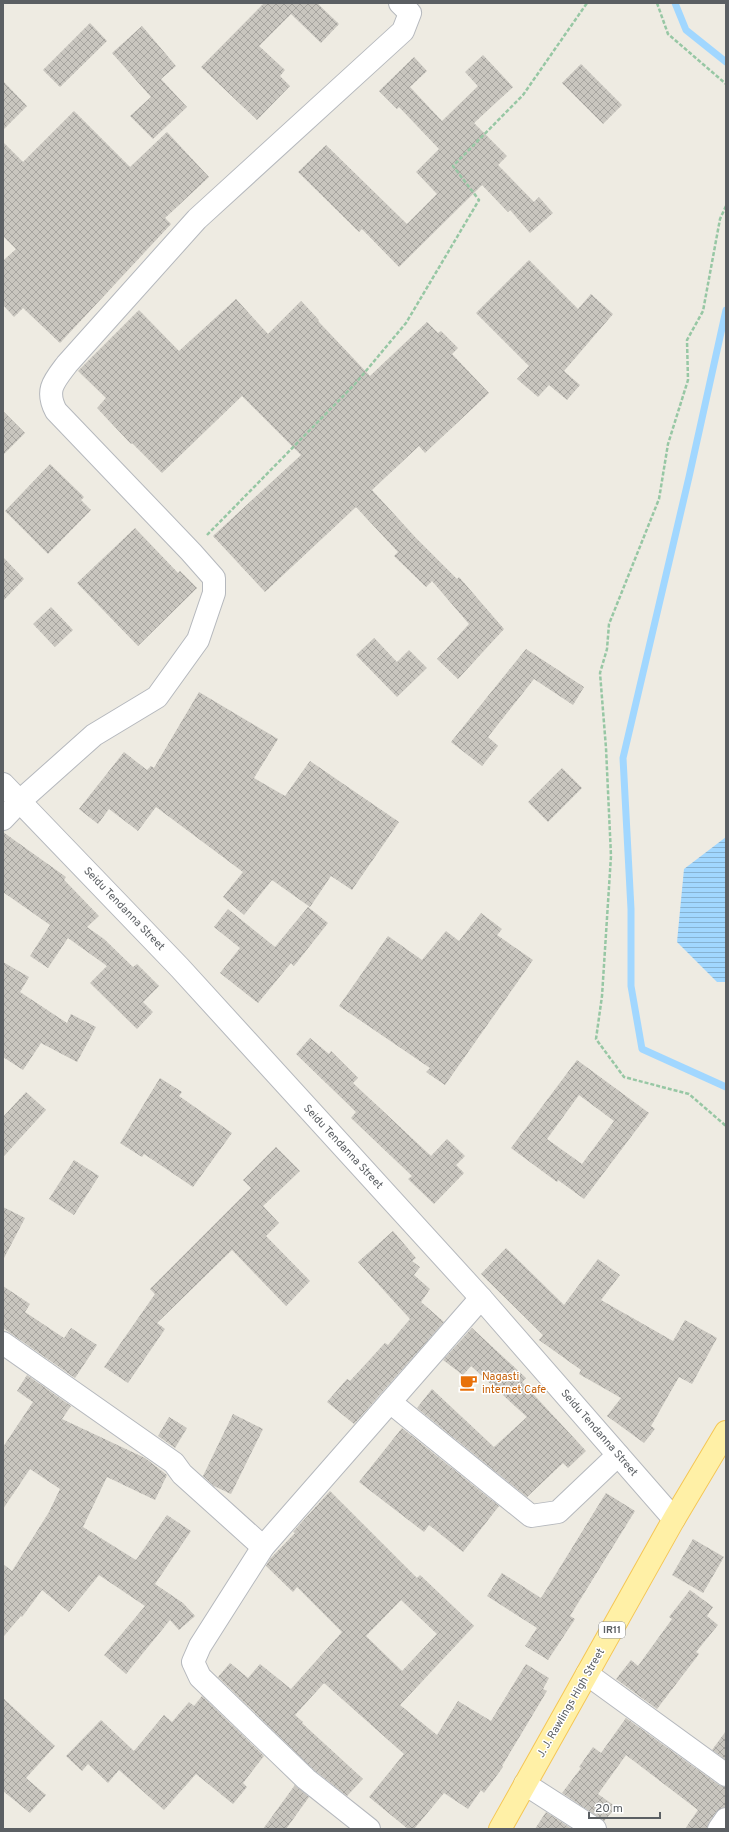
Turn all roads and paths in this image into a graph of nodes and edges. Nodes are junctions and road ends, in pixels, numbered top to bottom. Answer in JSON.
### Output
{"nodes":[{"id":1,"x":400,"y":3,"type":"edge"},
{"id":2,"x":587,"y":3,"type":"edge"},
{"id":3,"x":657,"y":3,"type":"edge"},
{"id":4,"x":726,"y":84,"type":"edge"},
{"id":5,"x":726,"y":206,"type":"edge"},
{"id":6,"x":191,"y":552,"type":"junction"},
{"id":7,"x":3,"y":784,"type":"edge"},
{"id":8,"x":20,"y":801,"type":"junction"},
{"id":9,"x":3,"y":819,"type":"edge"},
{"id":10,"x":726,"y":1126,"type":"edge"},
{"id":11,"x":482,"y":1298,"type":"junction"},
{"id":12,"x":3,"y":1342,"type":"edge"},
{"id":13,"x":390,"y":1402,"type":"junction"},
{"id":14,"x":726,"y":1432,"type":"edge"},
{"id":15,"x":618,"y":1455,"type":"junction"},
{"id":16,"x":674,"y":1519,"type":"junction"},
{"id":17,"x":263,"y":1546,"type":"junction"},
{"id":18,"x":587,"y":1674,"type":"junction"},
{"id":19,"x":726,"y":1775,"type":"edge"},
{"id":20,"x":525,"y":1784,"type":"junction"},
{"id":21,"x":726,"y":1819,"type":"edge"},
{"id":22,"x":369,"y":1829,"type":"edge"},
{"id":23,"x":500,"y":1829,"type":"edge"},
{"id":24,"x":595,"y":1829,"type":"edge"},
{"id":25,"x":719,"y":1829,"type":"edge"}],
"edges":[{"from":1,"to":6,"type":"street"},
{"from":2,"to":6,"type":"path"},
{"from":3,"to":4,"type":"path"},
{"from":5,"to":10,"type":"path"},
{"from":6,"to":8,"type":"street"},
{"from":7,"to":8,"type":"street","name":"Seidu Tendanna Street"},
{"from":8,"to":9,"type":"street"},
{"from":8,"to":11,"type":"street","name":"Seidu Tendanna Street"},
{"from":11,"to":13,"type":"street"},
{"from":11,"to":15,"type":"street","name":"Seidu Tendanna Street"},
{"from":12,"to":17,"type":"street"},
{"from":13,"to":15,"type":"street"},
{"from":13,"to":17,"type":"street"},
{"from":14,"to":16,"type":"main road","name":"J. J. Rawlings High Street","number":"IR11"},
{"from":15,"to":16,"type":"street","name":"Seidu Tendanna Street"},
{"from":16,"to":18,"type":"main road","name":"J. J. Rawlings High Street","number":"IR11"},
{"from":17,"to":22,"type":"street"},
{"from":18,"to":19,"type":"street"},
{"from":18,"to":20,"type":"main road","name":"J. J. Rawlings High Street","number":"IR11"},
{"from":20,"to":23,"type":"main road","name":"J. J. Rawlings High Street","number":"IR11"},
{"from":20,"to":24,"type":"street"},
{"from":21,"to":25,"type":"street"}]}
